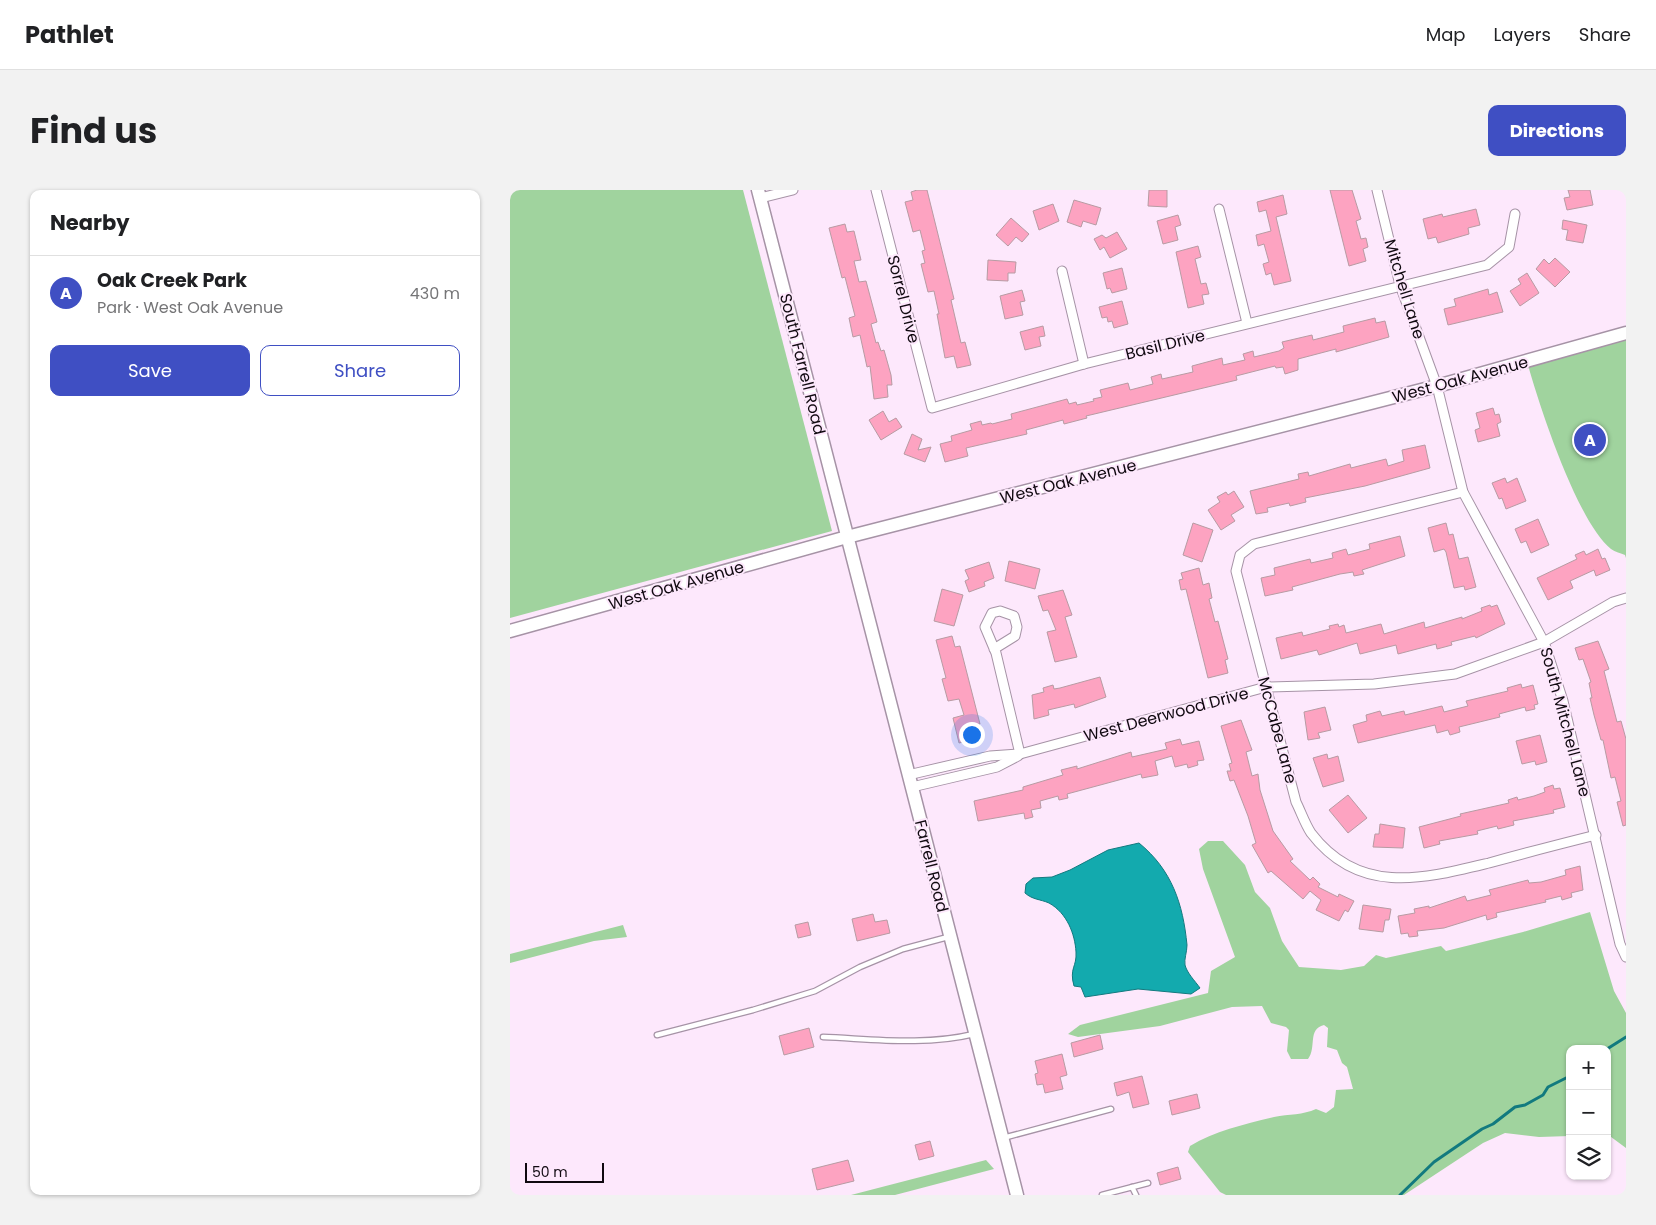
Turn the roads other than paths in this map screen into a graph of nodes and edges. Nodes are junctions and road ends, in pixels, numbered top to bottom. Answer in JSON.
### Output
{"nodes":[{"id":1,"x":793,"y":190,"type":"edge"},
{"id":2,"x":876,"y":190,"type":"edge"},
{"id":3,"x":1378,"y":190,"type":"edge"},
{"id":4,"x":760,"y":194,"type":"edge"},
{"id":5,"x":1219,"y":209,"type":"dead end"},
{"id":6,"x":1515,"y":214,"type":"dead end"},
{"id":7,"x":1062,"y":271,"type":"dead end"},
{"id":8,"x":1400,"y":285,"type":"junction"},
{"id":9,"x":1247,"y":323,"type":"junction"},
{"id":10,"x":1626,"y":333,"type":"edge"},
{"id":11,"x":1084,"y":364,"type":"junction"},
{"id":12,"x":1437,"y":386,"type":"junction"},
{"id":13,"x":932,"y":408,"type":"joint"},
{"id":14,"x":1463,"y":492,"type":"junction"},
{"id":15,"x":847,"y":537,"type":"junction"},
{"id":16,"x":1626,"y":598,"type":"edge"},
{"id":17,"x":510,"y":631,"type":"edge"},
{"id":18,"x":1544,"y":642,"type":"junction"},
{"id":19,"x":994,"y":649,"type":"dead end"},
{"id":20,"x":1266,"y":687,"type":"junction"},
{"id":21,"x":1020,"y":754,"type":"junction"},
{"id":22,"x":910,"y":781,"type":"junction"},
{"id":23,"x":1596,"y":835,"type":"junction"},
{"id":24,"x":950,"y":936,"type":"junction"},
{"id":25,"x":1626,"y":957,"type":"edge"},
{"id":26,"x":975,"y":1034,"type":"junction"},
{"id":27,"x":657,"y":1035,"type":"dead end"},
{"id":28,"x":823,"y":1037,"type":"dead end"},
{"id":29,"x":1111,"y":1109,"type":"dead end"},
{"id":30,"x":1002,"y":1138,"type":"junction"},
{"id":31,"x":1148,"y":1183,"type":"dead end"},
{"id":32,"x":1132,"y":1187,"type":"junction"},
{"id":33,"x":1017,"y":1195,"type":"edge"},
{"id":34,"x":1102,"y":1195,"type":"edge"},
{"id":35,"x":1136,"y":1195,"type":"edge"}],
"edges":[{"from":1,"to":4,"type":"street"},
{"from":2,"to":13,"type":"street","name":"Sorrel Drive"},
{"from":3,"to":8,"type":"street","name":"Mitchell Lane"},
{"from":4,"to":15,"type":"street","name":"South Farrell Road"},
{"from":5,"to":9,"type":"street"},
{"from":6,"to":8,"type":"street","name":"Basil Drive"},
{"from":7,"to":11,"type":"street"},
{"from":8,"to":9,"type":"street","name":"Basil Drive"},
{"from":8,"to":12,"type":"street","name":"Mitchell Lane"},
{"from":9,"to":11,"type":"street","name":"Basil Drive"},
{"from":10,"to":12,"type":"street","name":"West Oak Avenue"},
{"from":11,"to":13,"type":"street","name":"Basil Drive"},
{"from":12,"to":14,"type":"street","name":"South Mitchell Lane"},
{"from":12,"to":15,"type":"street","name":"West Oak Avenue"},
{"from":14,"to":18,"type":"street","name":"South Mitchell Lane"},
{"from":14,"to":20,"type":"street","name":"McCabe Lane"},
{"from":15,"to":17,"type":"street","name":"West Oak Avenue"},
{"from":15,"to":22,"type":"street","name":"Farrell Road"},
{"from":16,"to":18,"type":"street","name":"West Deerwood Drive"},
{"from":18,"to":20,"type":"street","name":"West Deerwood Drive"},
{"from":18,"to":23,"type":"street","name":"South Mitchell Lane"},
{"from":19,"to":21,"type":"street"},
{"from":20,"to":21,"type":"street","name":"West Deerwood Drive"},
{"from":20,"to":23,"type":"street","name":"McCabe Lane"},
{"from":21,"to":22,"type":"street","name":"West Deerwood Drive"},
{"from":21,"to":22,"type":"street","name":"West Deerwood Drive"},
{"from":22,"to":24,"type":"street","name":"Farrell Road"},
{"from":23,"to":25,"type":"street","name":"South Mitchell Lane"},
{"from":24,"to":26,"type":"street","name":"Farrell Road"},
{"from":24,"to":27,"type":"lane"},
{"from":26,"to":28,"type":"lane"},
{"from":26,"to":30,"type":"street","name":"Farrell Road"},
{"from":29,"to":30,"type":"lane"},
{"from":30,"to":33,"type":"street","name":"Farrell Road"},
{"from":31,"to":32,"type":"lane"},
{"from":32,"to":34,"type":"lane"},
{"from":32,"to":35,"type":"lane"}]}
